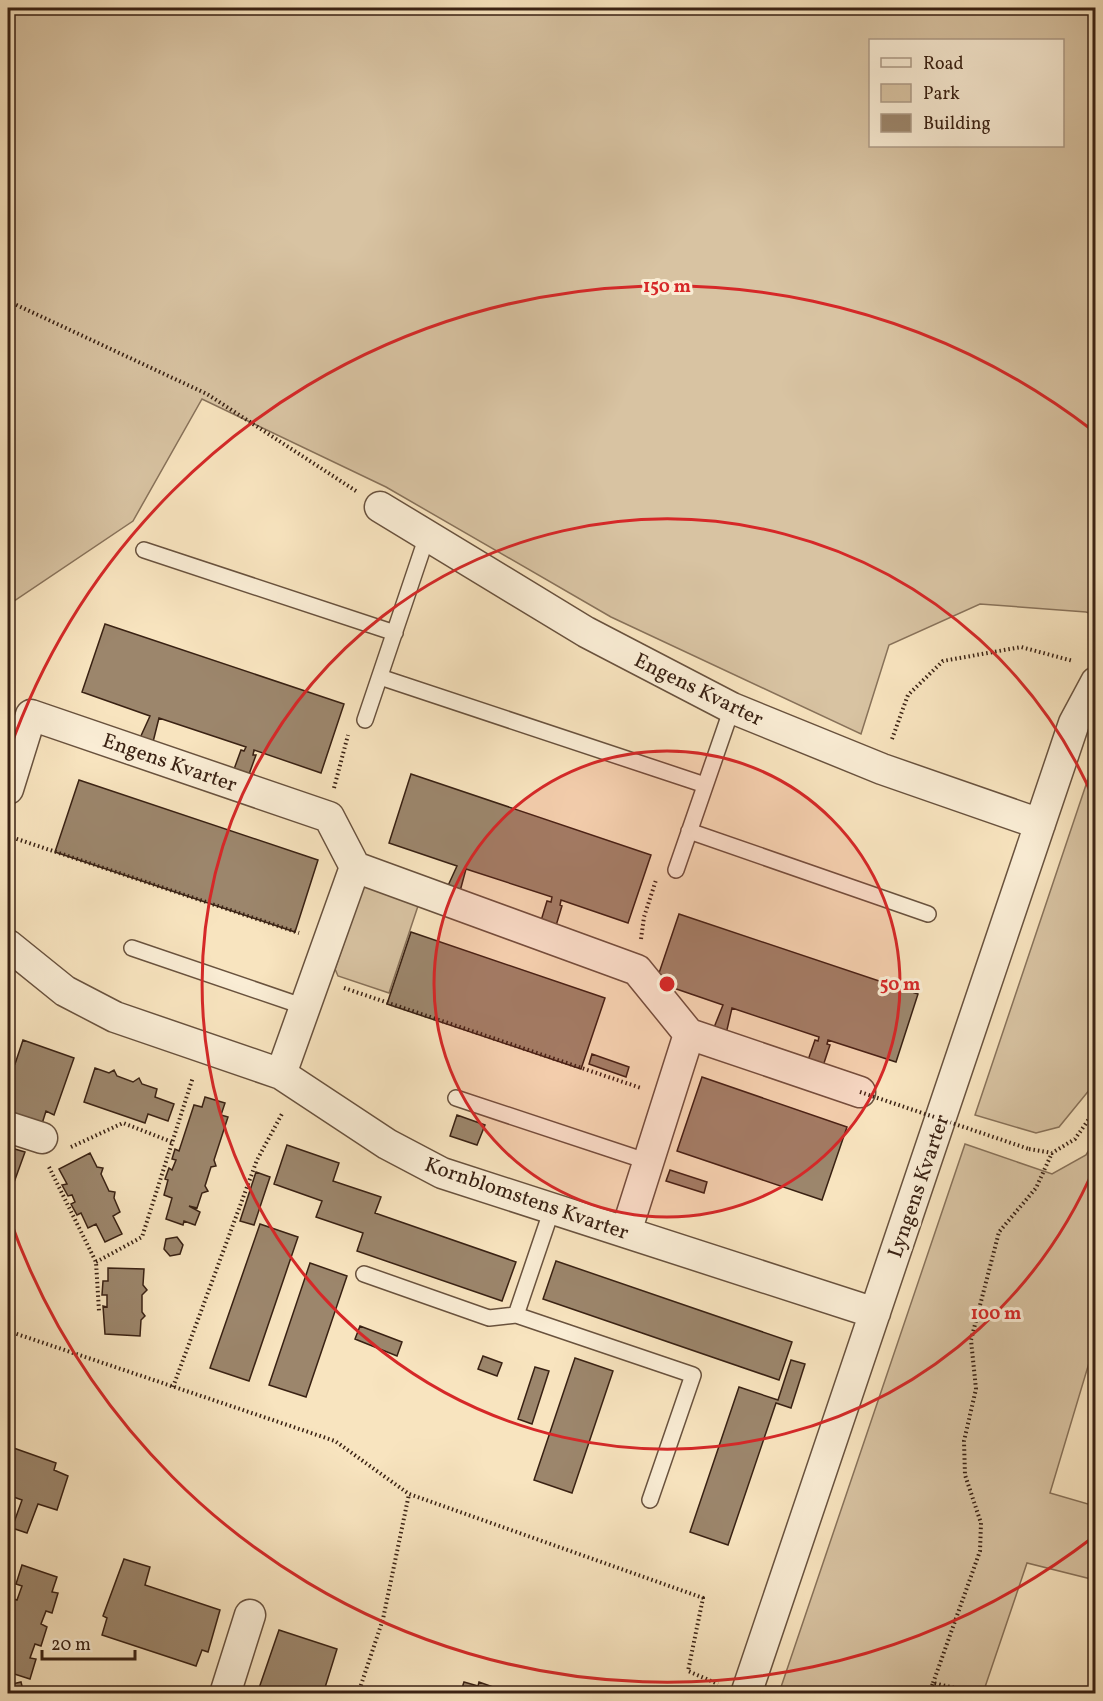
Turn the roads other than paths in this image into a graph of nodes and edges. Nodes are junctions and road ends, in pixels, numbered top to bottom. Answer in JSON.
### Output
{"nodes":[{"id":1,"x":380,"y":507,"type":"road end"},
{"id":2,"x":428,"y":536,"type":"junction"},
{"id":3,"x":144,"y":550,"type":"dead end"},
{"id":4,"x":395,"y":633,"type":"junction"},
{"id":5,"x":380,"y":677,"type":"junction"},
{"id":6,"x":1095,"y":682,"type":"edge"},
{"id":7,"x":732,"y":708,"type":"junction"},
{"id":8,"x":365,"y":720,"type":"road end"},
{"id":9,"x":705,"y":785,"type":"junction"},
{"id":10,"x":8,"y":789,"type":"edge"},
{"id":11,"x":1040,"y":824,"type":"junction"},
{"id":12,"x":689,"y":831,"type":"junction"},
{"id":13,"x":355,"y":867,"type":"junction"},
{"id":14,"x":676,"y":870,"type":"road end"},
{"id":15,"x":928,"y":914,"type":"dead end"},
{"id":16,"x":8,"y":945,"type":"edge"},
{"id":17,"x":132,"y":948,"type":"dead end"},
{"id":18,"x":305,"y":1007,"type":"junction"},
{"id":19,"x":689,"y":1034,"type":"junction"},
{"id":20,"x":289,"y":1080,"type":"junction"},
{"id":21,"x":860,"y":1092,"type":"road end"},
{"id":22,"x":456,"y":1098,"type":"dead end"},
{"id":23,"x":8,"y":1127,"type":"edge"},
{"id":24,"x":42,"y":1138,"type":"road end"},
{"id":25,"x":646,"y":1161,"type":"junction"},
{"id":26,"x":552,"y":1209,"type":"junction"},
{"id":27,"x":626,"y":1232,"type":"junction"},
{"id":28,"x":364,"y":1274,"type":"dead end"},
{"id":29,"x":875,"y":1313,"type":"junction"},
{"id":30,"x":516,"y":1315,"type":"junction"},
{"id":31,"x":650,"y":1500,"type":"dead end"},
{"id":32,"x":250,"y":1615,"type":"dead end"},
{"id":33,"x":733,"y":1689,"type":"edge"},
{"id":34,"x":225,"y":1694,"type":"edge"}],
"edges":[{"from":1,"to":2,"type":"street","name":"Engens Kvarter"},
{"from":2,"to":4,"type":"lane"},
{"from":2,"to":7,"type":"street","name":"Engens Kvarter"},
{"from":3,"to":4,"type":"lane"},
{"from":4,"to":5,"type":"lane"},
{"from":5,"to":8,"type":"lane"},
{"from":5,"to":9,"type":"lane"},
{"from":6,"to":11,"type":"street","name":"Lyngens Kvarter"},
{"from":7,"to":9,"type":"lane"},
{"from":7,"to":11,"type":"street","name":"Engens Kvarter"},
{"from":9,"to":12,"type":"lane"},
{"from":10,"to":13,"type":"street","name":"Engens Kvarter"},
{"from":11,"to":29,"type":"street","name":"Lyngens Kvarter"},
{"from":12,"to":14,"type":"lane"},
{"from":12,"to":15,"type":"lane"},
{"from":13,"to":18,"type":"street"},
{"from":13,"to":19,"type":"street"},
{"from":16,"to":20,"type":"street","name":"Kornblomstens Kvarter"},
{"from":17,"to":18,"type":"lane"},
{"from":18,"to":20,"type":"street"},
{"from":19,"to":21,"type":"street"},
{"from":19,"to":25,"type":"street"},
{"from":20,"to":26,"type":"street","name":"Kornblomstens Kvarter"},
{"from":22,"to":25,"type":"lane"},
{"from":23,"to":24,"type":"street"},
{"from":25,"to":27,"type":"street"},
{"from":26,"to":27,"type":"street","name":"Kornblomstens Kvarter"},
{"from":26,"to":30,"type":"lane"},
{"from":27,"to":29,"type":"street","name":"Kornblomstens Kvarter"},
{"from":28,"to":30,"type":"lane"},
{"from":29,"to":33,"type":"street","name":"Lyngens Kvarter"},
{"from":30,"to":31,"type":"lane"},
{"from":32,"to":34,"type":"street"}]}
